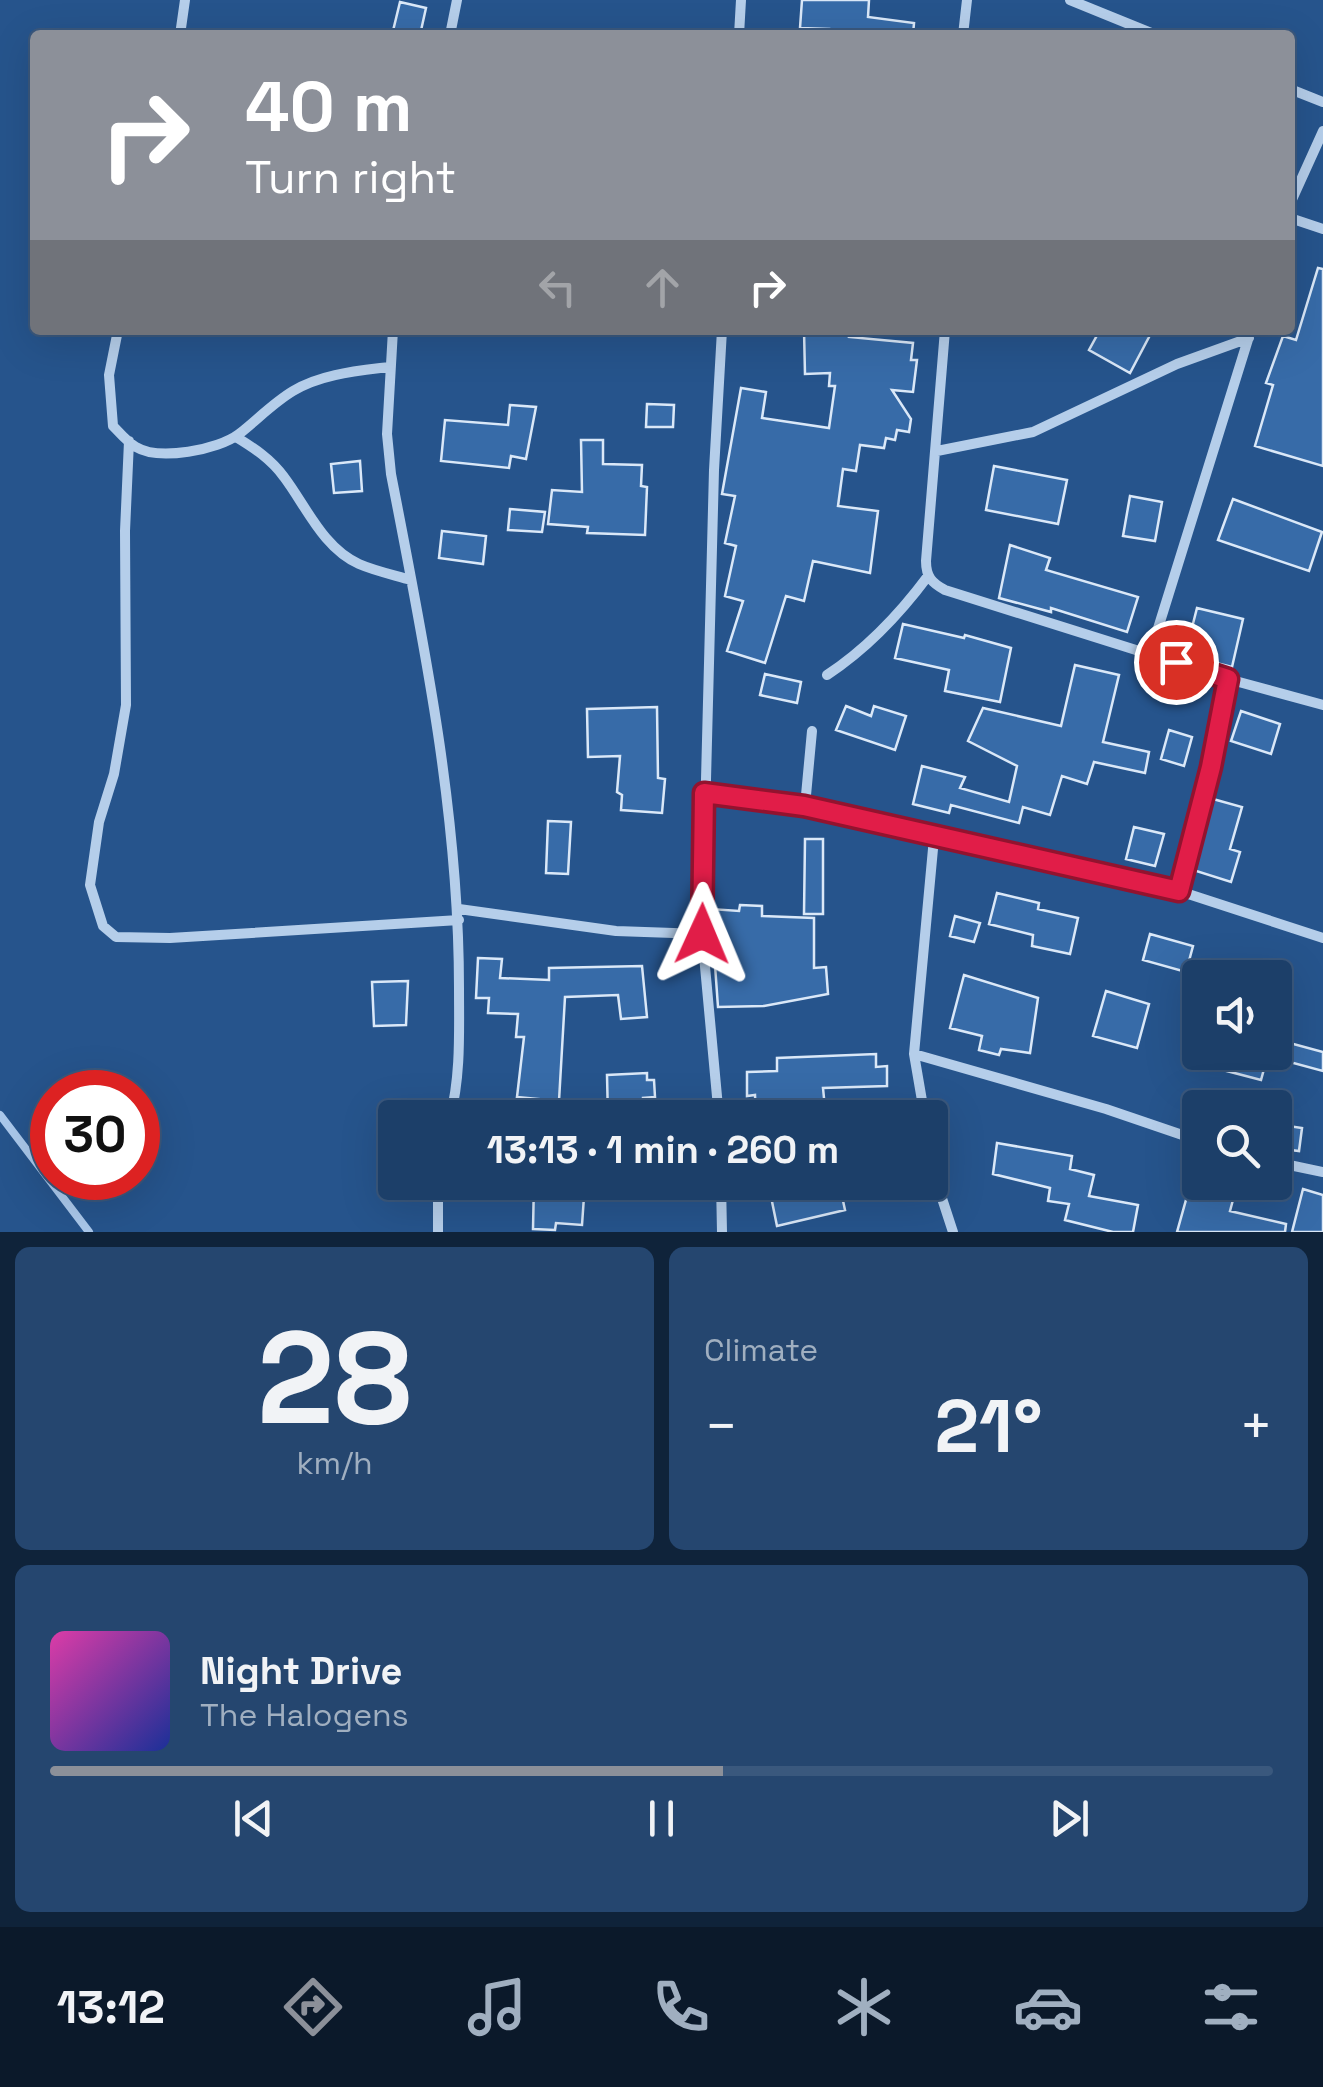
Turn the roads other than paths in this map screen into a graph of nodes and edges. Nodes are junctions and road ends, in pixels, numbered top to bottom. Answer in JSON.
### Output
{"nodes":[{"id":1,"x":185,"y":0,"type":"edge"},
{"id":2,"x":457,"y":0,"type":"edge"},
{"id":3,"x":741,"y":0,"type":"edge"},
{"id":4,"x":966,"y":0,"type":"edge"},
{"id":5,"x":1070,"y":0,"type":"edge"},
{"id":6,"x":181,"y":30,"type":"edge"},
{"id":7,"x":451,"y":30,"type":"edge"},
{"id":8,"x":739,"y":30,"type":"edge"},
{"id":9,"x":963,"y":30,"type":"edge"},
{"id":10,"x":1144,"y":30,"type":"edge"},
{"id":11,"x":1295,"y":91,"type":"edge"},
{"id":12,"x":1323,"y":102,"type":"edge"},
{"id":13,"x":1323,"y":131,"type":"edge"},
{"id":14,"x":1295,"y":193,"type":"edge"},
{"id":15,"x":1295,"y":220,"type":"edge"},
{"id":16,"x":1323,"y":229,"type":"edge"},
{"id":17,"x":117,"y":335,"type":"edge"},
{"id":18,"x":392,"y":335,"type":"edge"},
{"id":19,"x":722,"y":335,"type":"edge"},
{"id":20,"x":946,"y":335,"type":"edge"},
{"id":21,"x":1248,"y":335,"type":"edge"},
{"id":22,"x":1250,"y":335,"type":"edge"},
{"id":23,"x":389,"y":367,"type":"junction"},
{"id":24,"x":236,"y":437,"type":"junction"},
{"id":25,"x":129,"y":441,"type":"junction"},
{"id":26,"x":936,"y":451,"type":"junction"},
{"id":27,"x":928,"y":576,"type":"junction"},
{"id":28,"x":411,"y":580,"type":"junction"},
{"id":29,"x":1150,"y":654,"type":"junction"},
{"id":30,"x":826,"y":675,"type":"dead end"},
{"id":31,"x":1228,"y":679,"type":"junction"},
{"id":32,"x":1323,"y":705,"type":"edge"},
{"id":33,"x":812,"y":731,"type":"dead end"},
{"id":34,"x":704,"y":793,"type":"junction"},
{"id":35,"x":804,"y":806,"type":"junction"},
{"id":36,"x":934,"y":838,"type":"junction"},
{"id":37,"x":1179,"y":891,"type":"junction"},
{"id":38,"x":459,"y":915,"type":"junction"},
{"id":39,"x":702,"y":934,"type":"junction"},
{"id":40,"x":1323,"y":938,"type":"edge"},
{"id":41,"x":914,"y":1054,"type":"junction"},
{"id":42,"x":454,"y":1100,"type":"edge"},
{"id":43,"x":717,"y":1100,"type":"edge"},
{"id":44,"x":922,"y":1100,"type":"edge"},
{"id":45,"x":1182,"y":1135,"type":"edge"},
{"id":46,"x":1292,"y":1166,"type":"edge"},
{"id":47,"x":1323,"y":1172,"type":"edge"},
{"id":48,"x":438,"y":1200,"type":"edge"},
{"id":49,"x":721,"y":1200,"type":"edge"},
{"id":50,"x":943,"y":1200,"type":"edge"},
{"id":51,"x":438,"y":1232,"type":"edge"},
{"id":52,"x":722,"y":1232,"type":"edge"},
{"id":53,"x":953,"y":1232,"type":"edge"}],
"edges":[{"from":1,"to":6,"type":"street"},
{"from":2,"to":7,"type":"street"},
{"from":3,"to":8,"type":"street"},
{"from":4,"to":9,"type":"street"},
{"from":5,"to":10,"type":"street"},
{"from":11,"to":12,"type":"street"},
{"from":13,"to":14,"type":"street"},
{"from":15,"to":16,"type":"street"},
{"from":17,"to":25,"type":"street"},
{"from":18,"to":23,"type":"street"},
{"from":19,"to":34,"type":"street"},
{"from":20,"to":26,"type":"street"},
{"from":21,"to":26,"type":"street"},
{"from":22,"to":29,"type":"street"},
{"from":23,"to":24,"type":"street"},
{"from":23,"to":28,"type":"street"},
{"from":24,"to":25,"type":"street"},
{"from":24,"to":28,"type":"street"},
{"from":25,"to":38,"type":"street"},
{"from":26,"to":27,"type":"street"},
{"from":27,"to":29,"type":"street"},
{"from":27,"to":30,"type":"street"},
{"from":28,"to":38,"type":"street"},
{"from":29,"to":31,"type":"street"},
{"from":31,"to":32,"type":"street"},
{"from":31,"to":37,"type":"street"},
{"from":33,"to":35,"type":"street"},
{"from":34,"to":35,"type":"street"},
{"from":34,"to":39,"type":"street"},
{"from":35,"to":36,"type":"street"},
{"from":36,"to":37,"type":"street"},
{"from":36,"to":41,"type":"street"},
{"from":37,"to":40,"type":"street"},
{"from":38,"to":39,"type":"street"},
{"from":38,"to":42,"type":"street"},
{"from":39,"to":43,"type":"street"},
{"from":41,"to":44,"type":"street"},
{"from":41,"to":45,"type":"street"},
{"from":46,"to":47,"type":"street"},
{"from":48,"to":51,"type":"street"},
{"from":49,"to":52,"type":"street"},
{"from":50,"to":53,"type":"street"}]}
